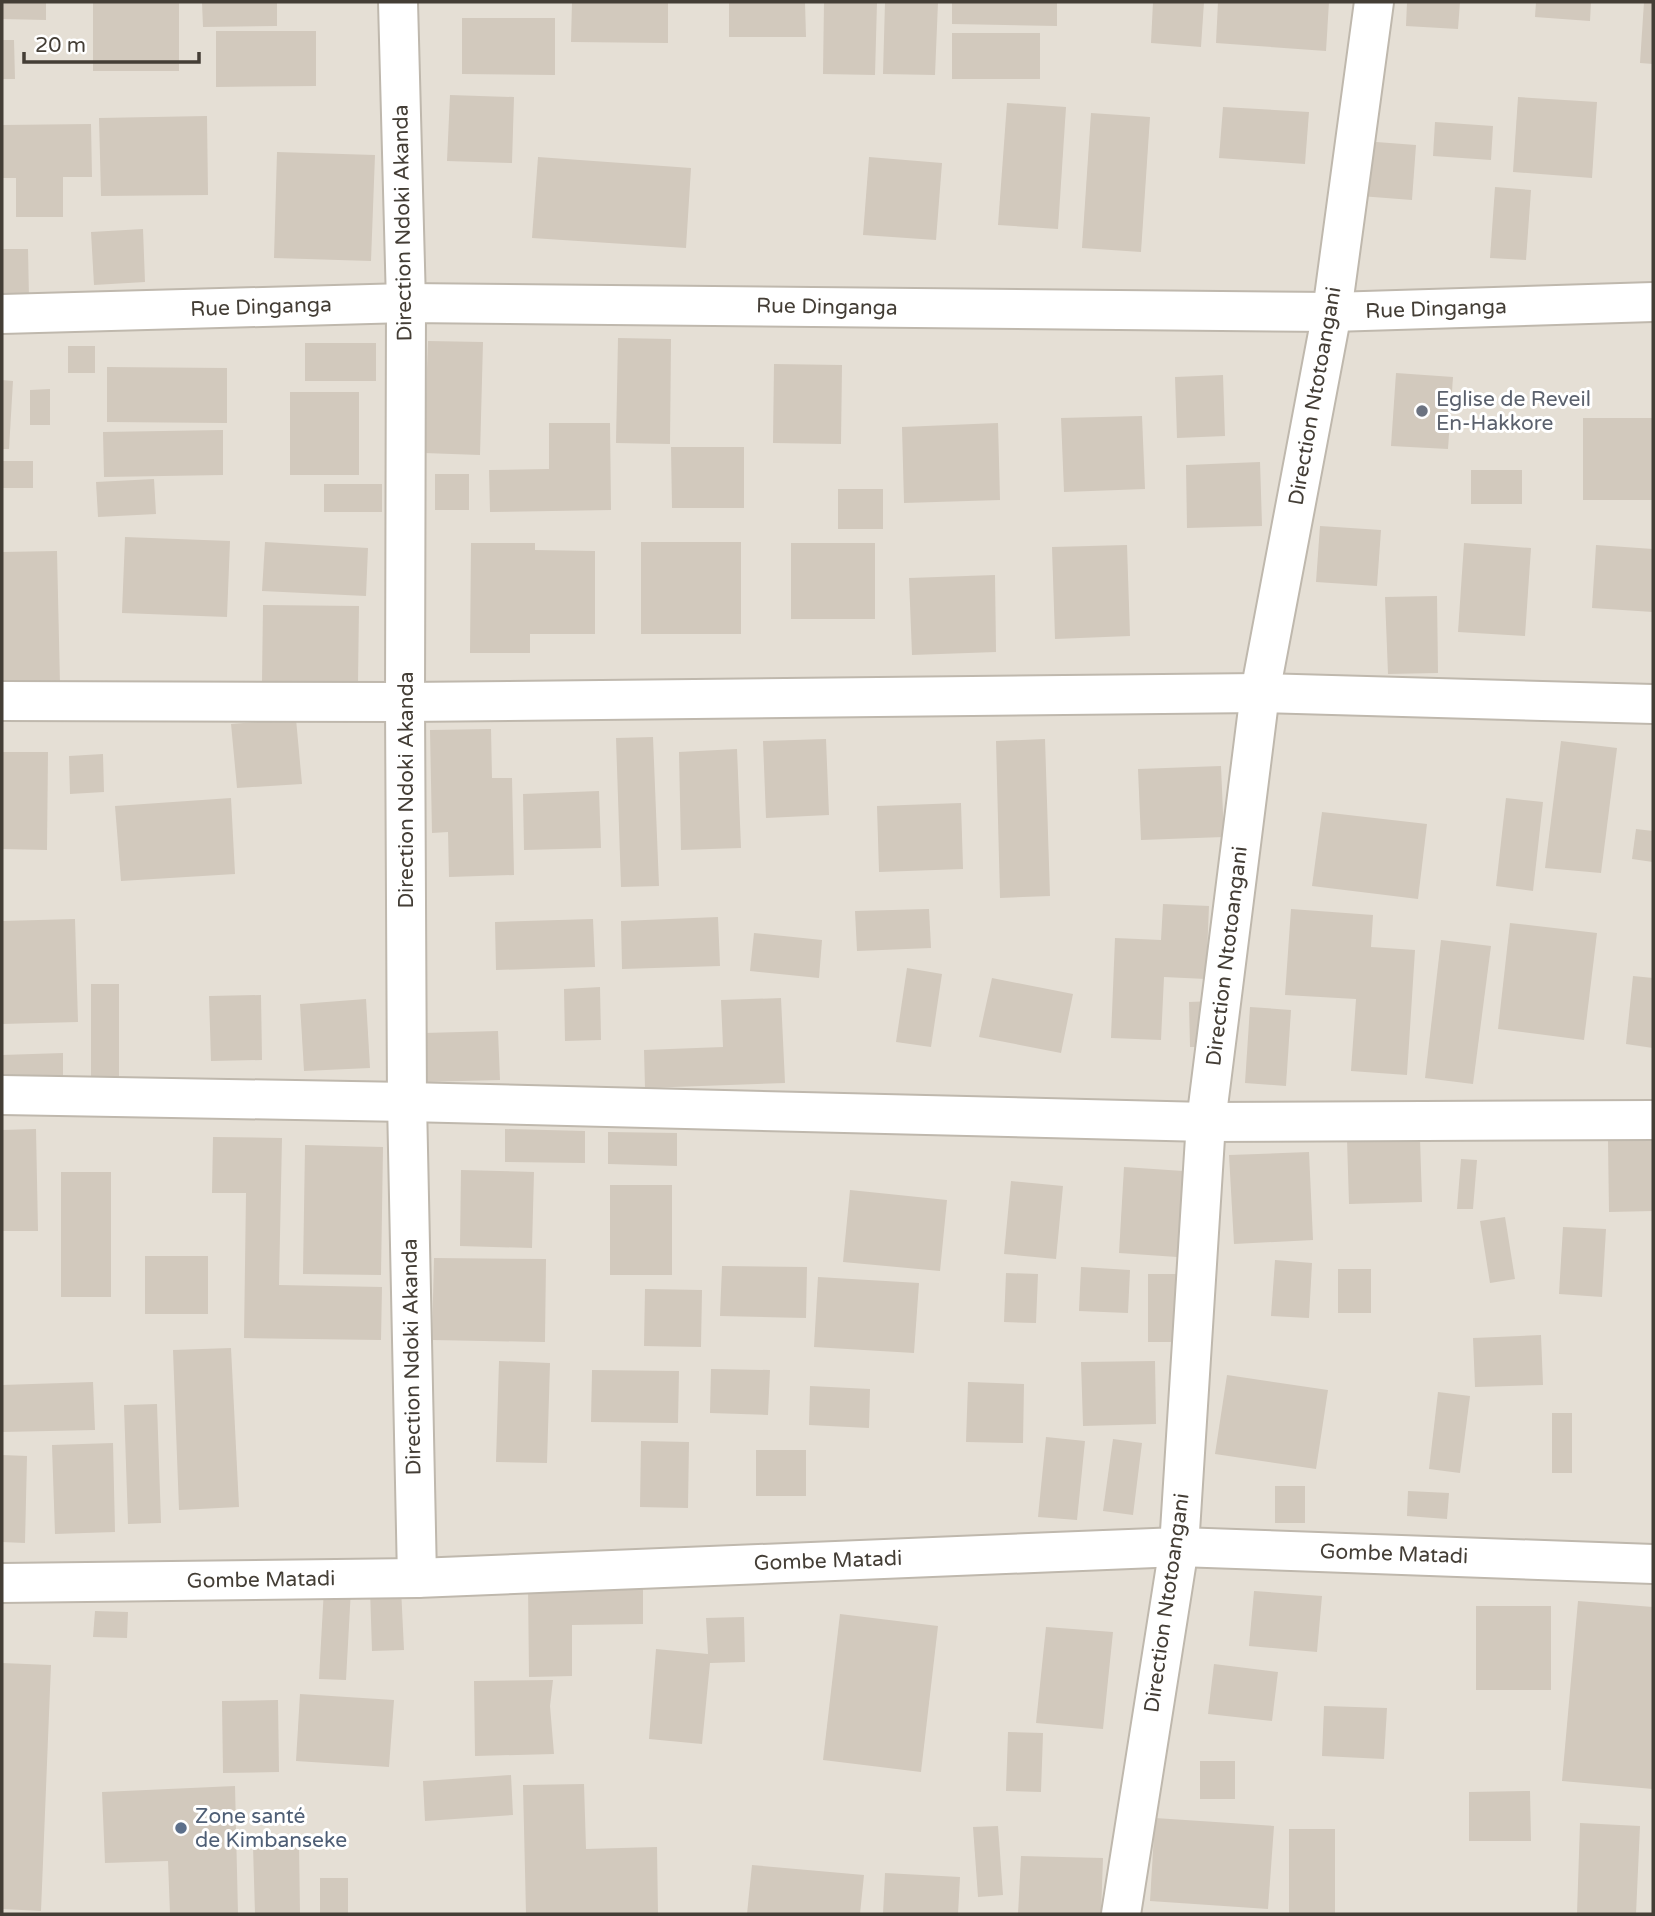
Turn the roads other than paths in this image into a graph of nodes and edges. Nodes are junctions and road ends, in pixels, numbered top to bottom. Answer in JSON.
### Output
{"nodes":[{"id":1,"x":398,"y":2,"type":"edge"},
{"id":2,"x":1374,"y":2,"type":"edge"},
{"id":3,"x":1653,"y":302,"type":"edge"},
{"id":4,"x":406,"y":303,"type":"junction"},
{"id":5,"x":1332,"y":312,"type":"junction"},
{"id":6,"x":2,"y":314,"type":"edge"},
{"id":7,"x":1260,"y":693,"type":"junction"},
{"id":8,"x":2,"y":701,"type":"edge"},
{"id":9,"x":405,"y":702,"type":"junction"},
{"id":10,"x":1653,"y":704,"type":"edge"},
{"id":11,"x":2,"y":1095,"type":"edge"},
{"id":12,"x":407,"y":1102,"type":"junction"},
{"id":13,"x":1653,"y":1120,"type":"edge"},
{"id":14,"x":1206,"y":1122,"type":"junction"},
{"id":15,"x":1179,"y":1546,"type":"junction"},
{"id":16,"x":1653,"y":1564,"type":"edge"},
{"id":17,"x":417,"y":1578,"type":"junction"},
{"id":18,"x":2,"y":1583,"type":"edge"},
{"id":19,"x":1121,"y":1914,"type":"edge"}],
"edges":[{"from":1,"to":4,"type":"street","name":"Direction Ndoki Akanda"},
{"from":2,"to":5,"type":"street","name":"Direction Ntotoangani"},
{"from":3,"to":5,"type":"street","name":"Rue Dinganga"},
{"from":4,"to":5,"type":"street","name":"Rue Dinganga"},
{"from":4,"to":6,"type":"street","name":"Rue Dinganga"},
{"from":4,"to":9,"type":"street","name":"Direction Ndoki Akanda"},
{"from":5,"to":7,"type":"street","name":"Direction Ntotoangani"},
{"from":7,"to":9,"type":"street"},
{"from":7,"to":10,"type":"street"},
{"from":7,"to":14,"type":"street","name":"Direction Ntotoangani"},
{"from":8,"to":9,"type":"street"},
{"from":9,"to":12,"type":"street","name":"Direction Ndoki Akanda"},
{"from":11,"to":12,"type":"street"},
{"from":12,"to":14,"type":"street"},
{"from":12,"to":17,"type":"street","name":"Direction Ndoki Akanda"},
{"from":13,"to":14,"type":"street"},
{"from":14,"to":15,"type":"street","name":"Direction Ntotoangani"},
{"from":15,"to":16,"type":"street","name":"Gombe Matadi"},
{"from":15,"to":17,"type":"street","name":"Gombe Matadi"},
{"from":15,"to":19,"type":"street","name":"Direction Ntotoangani"},
{"from":17,"to":18,"type":"street","name":"Gombe Matadi"}]}
